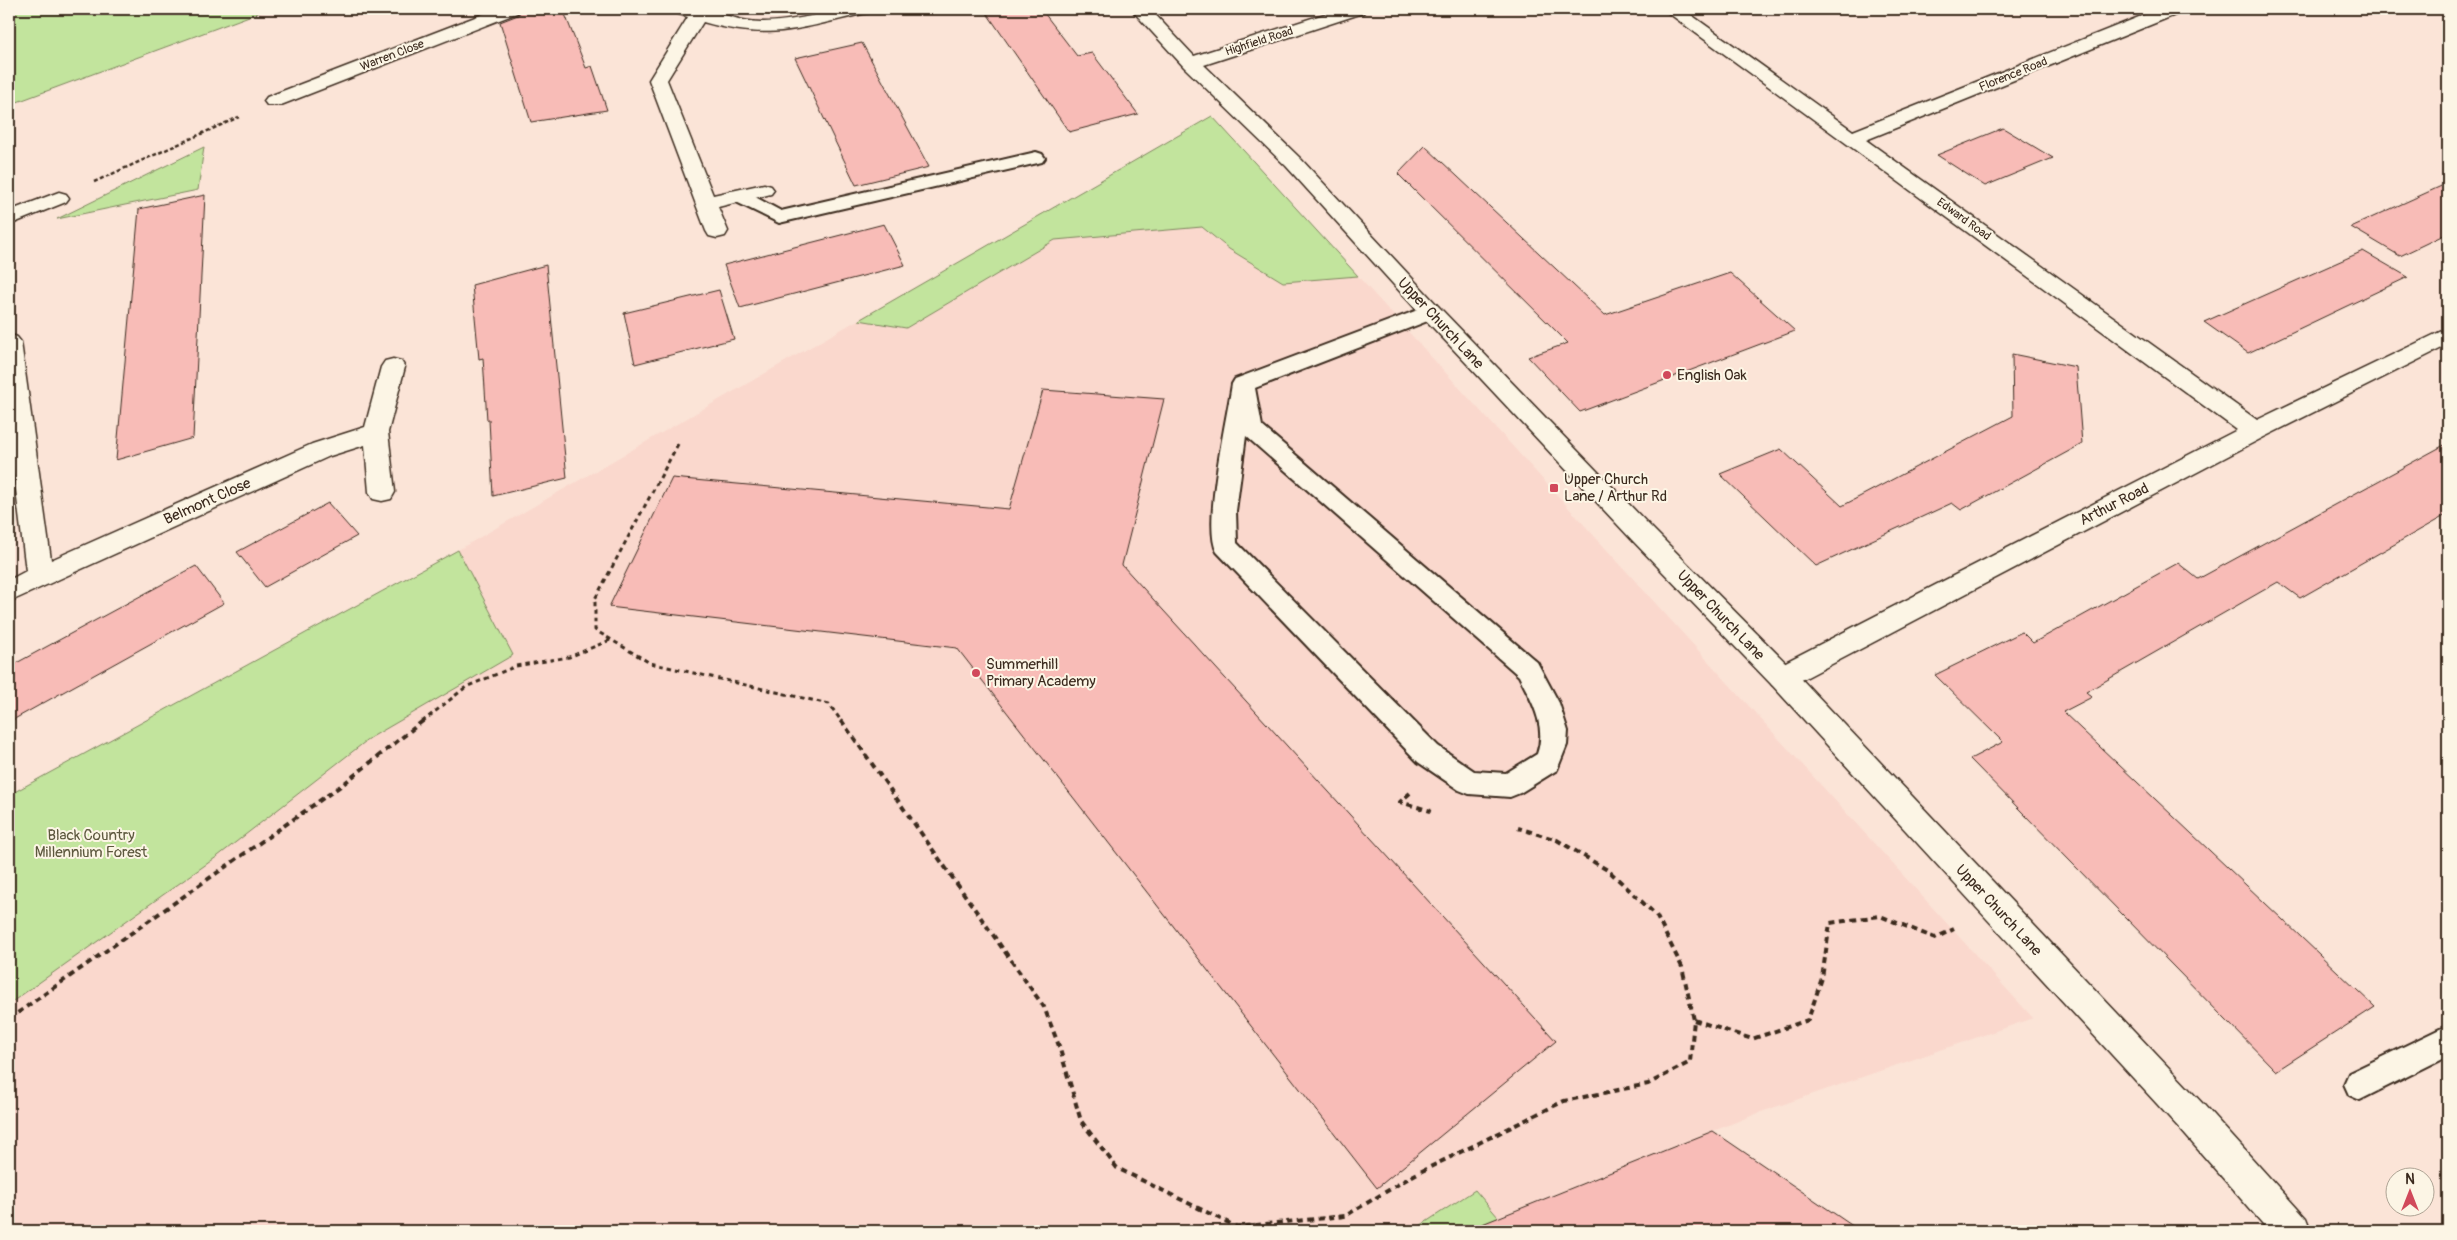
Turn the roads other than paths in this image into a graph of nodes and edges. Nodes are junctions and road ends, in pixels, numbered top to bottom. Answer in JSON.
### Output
{"nodes":[{"id":1,"x":511,"y":9,"type":"edge"},
{"id":2,"x":862,"y":9,"type":"edge"},
{"id":3,"x":1140,"y":9,"type":"edge"},
{"id":4,"x":1357,"y":9,"type":"edge"},
{"id":5,"x":1672,"y":9,"type":"edge"},
{"id":6,"x":2174,"y":9,"type":"edge"},
{"id":7,"x":690,"y":12,"type":"edge"},
{"id":8,"x":1191,"y":63,"type":"junction"},
{"id":9,"x":274,"y":101,"type":"road end"},
{"id":10,"x":1852,"y":138,"type":"junction"},
{"id":11,"x":1036,"y":158,"type":"dead end"},
{"id":12,"x":764,"y":190,"type":"dead end"},
{"id":13,"x":738,"y":196,"type":"junction"},
{"id":14,"x":59,"y":198,"type":"road end"},
{"id":15,"x":706,"y":203,"type":"junction"},
{"id":16,"x":9,"y":219,"type":"edge"},
{"id":17,"x":717,"y":231,"type":"dead end"},
{"id":18,"x":1431,"y":312,"type":"junction"},
{"id":19,"x":2448,"y":336,"type":"edge"},
{"id":20,"x":9,"y":342,"type":"edge"},
{"id":21,"x":393,"y":366,"type":"dead end"},
{"id":22,"x":1243,"y":384,"type":"junction"},
{"id":23,"x":2255,"y":431,"type":"junction"},
{"id":24,"x":376,"y":432,"type":"junction"},
{"id":25,"x":382,"y":492,"type":"dead end"},
{"id":26,"x":40,"y":576,"type":"junction"},
{"id":27,"x":9,"y":592,"type":"edge"},
{"id":28,"x":1782,"y":677,"type":"junction"},
{"id":29,"x":2448,"y":1040,"type":"edge"},
{"id":30,"x":2360,"y":1084,"type":"dead end"},
{"id":31,"x":2293,"y":1231,"type":"edge"}],
"edges":[{"from":1,"to":9,"type":"street","name":"Warren Close"},
{"from":2,"to":7,"type":"street"},
{"from":3,"to":8,"type":"street","name":"Upper Church Lane"},
{"from":4,"to":8,"type":"street","name":"Highfield Road"},
{"from":5,"to":10,"type":"street","name":"Edward Road"},
{"from":6,"to":10,"type":"street","name":"Florence Road"},
{"from":7,"to":15,"type":"street"},
{"from":8,"to":18,"type":"street","name":"Upper Church Lane"},
{"from":10,"to":23,"type":"street","name":"Edward Road"},
{"from":11,"to":13,"type":"lane"},
{"from":12,"to":13,"type":"street"},
{"from":13,"to":15,"type":"street"},
{"from":14,"to":16,"type":"street"},
{"from":15,"to":17,"type":"street"},
{"from":18,"to":22,"type":"lane"},
{"from":18,"to":28,"type":"street","name":"Upper Church Lane"},
{"from":19,"to":23,"type":"street","name":"Arthur Road"},
{"from":20,"to":26,"type":"street"},
{"from":21,"to":24,"type":"street"},
{"from":22,"to":22,"type":"lane"},
{"from":23,"to":28,"type":"street","name":"Arthur Road"},
{"from":24,"to":25,"type":"street"},
{"from":24,"to":26,"type":"street","name":"Belmont Close"},
{"from":26,"to":27,"type":"street","name":"Belmont Close"},
{"from":28,"to":31,"type":"street","name":"Upper Church Lane"},
{"from":29,"to":30,"type":"lane"}]}
